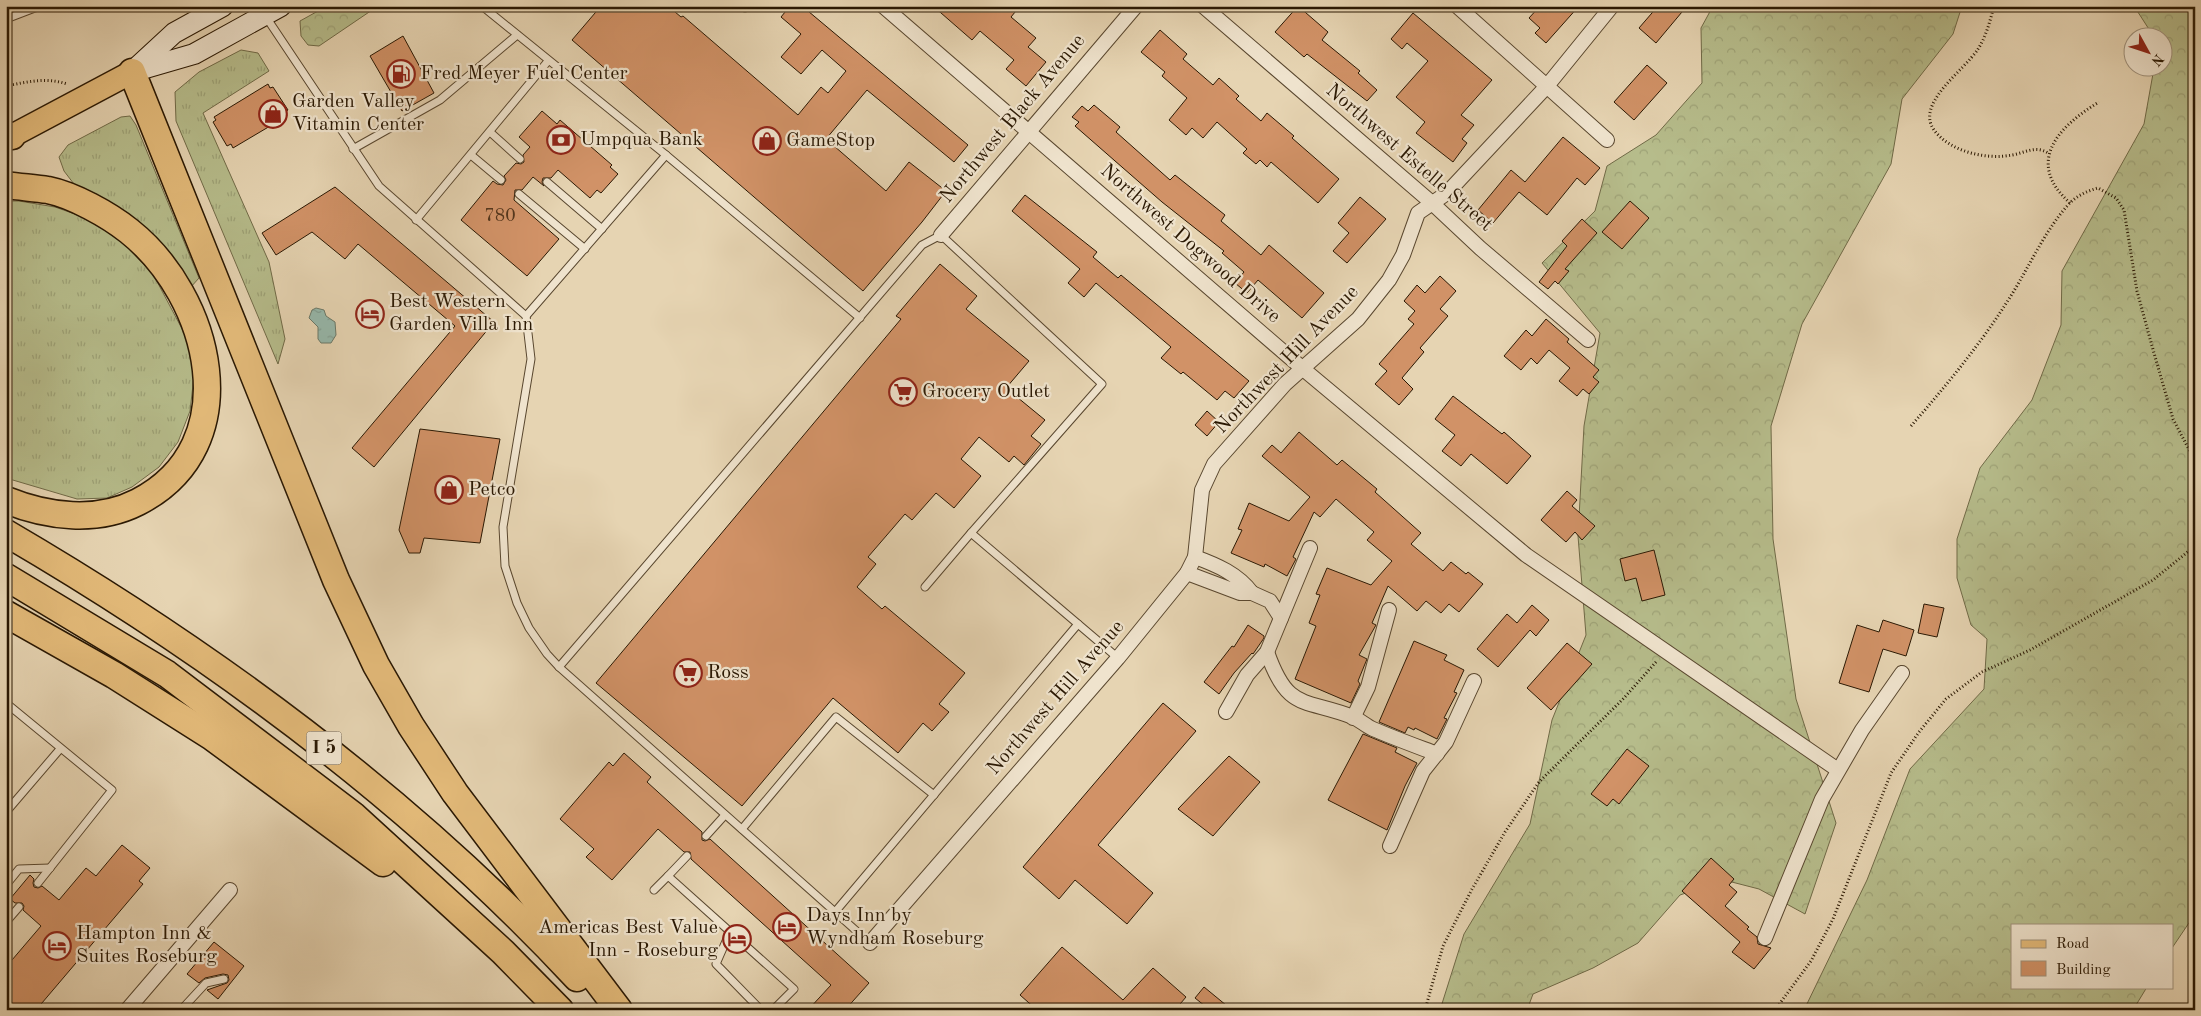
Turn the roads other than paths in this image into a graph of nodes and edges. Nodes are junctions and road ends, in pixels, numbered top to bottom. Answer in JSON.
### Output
{"nodes":[{"id":1,"x":40,"y":6,"type":"edge"},
{"id":2,"x":224,"y":6,"type":"edge"},
{"id":3,"x":482,"y":6,"type":"edge"},
{"id":4,"x":743,"y":6,"type":"edge"},
{"id":5,"x":747,"y":6,"type":"edge"},
{"id":6,"x":883,"y":6,"type":"edge"},
{"id":7,"x":1136,"y":6,"type":"edge"},
{"id":8,"x":1203,"y":6,"type":"edge"},
{"id":9,"x":1457,"y":6,"type":"edge"},
{"id":10,"x":1612,"y":6,"type":"edge"},
{"id":11,"x":273,"y":11,"type":"edge"},
{"id":12,"x":6,"y":20,"type":"edge"},
{"id":13,"x":517,"y":35,"type":"junction"},
{"id":14,"x":548,"y":61,"type":"junction"},
{"id":15,"x":132,"y":72,"type":"junction"},
{"id":16,"x":1547,"y":86,"type":"junction"},
{"id":17,"x":1029,"y":131,"type":"junction"},
{"id":18,"x":490,"y":132,"type":"junction"},
{"id":19,"x":8,"y":138,"type":"edge"},
{"id":20,"x":1607,"y":140,"type":"dead end"},
{"id":21,"x":352,"y":149,"type":"junction"},
{"id":22,"x":471,"y":154,"type":"junction"},
{"id":23,"x":666,"y":155,"type":"junction"},
{"id":24,"x":520,"y":158,"type":"dead end"},
{"id":25,"x":501,"y":180,"type":"dead end"},
{"id":26,"x":547,"y":182,"type":"dead end"},
{"id":27,"x":6,"y":185,"type":"edge"},
{"id":28,"x":519,"y":194,"type":"dead end"},
{"id":29,"x":1432,"y":203,"type":"junction"},
{"id":30,"x":416,"y":220,"type":"junction"},
{"id":31,"x":602,"y":229,"type":"junction"},
{"id":32,"x":940,"y":235,"type":"junction"},
{"id":33,"x":585,"y":249,"type":"junction"},
{"id":34,"x":526,"y":316,"type":"junction"},
{"id":35,"x":860,"y":318,"type":"junction"},
{"id":36,"x":1588,"y":340,"type":"dead end"},
{"id":37,"x":1302,"y":368,"type":"junction"},
{"id":38,"x":6,"y":500,"type":"edge"},
{"id":39,"x":6,"y":533,"type":"edge"},
{"id":40,"x":971,"y":533,"type":"junction"},
{"id":41,"x":1310,"y":548,"type":"dead end"},
{"id":42,"x":1195,"y":557,"type":"junction"},
{"id":43,"x":1187,"y":573,"type":"junction"},
{"id":44,"x":6,"y":577,"type":"edge"},
{"id":45,"x":925,"y":587,"type":"dead end"},
{"id":46,"x":1252,"y":593,"type":"junction"},
{"id":47,"x":1388,"y":610,"type":"dead end"},
{"id":48,"x":6,"y":614,"type":"edge"},
{"id":49,"x":1282,"y":618,"type":"junction"},
{"id":50,"x":1078,"y":624,"type":"junction"},
{"id":51,"x":1267,"y":652,"type":"junction"},
{"id":52,"x":1118,"y":658,"type":"junction"},
{"id":53,"x":559,"y":667,"type":"junction"},
{"id":54,"x":1902,"y":673,"type":"dead end"},
{"id":55,"x":1474,"y":681,"type":"dead end"},
{"id":56,"x":6,"y":703,"type":"edge"},
{"id":57,"x":1226,"y":712,"type":"dead end"},
{"id":58,"x":1353,"y":718,"type":"junction"},
{"id":59,"x":60,"y":749,"type":"junction"},
{"id":60,"x":1437,"y":754,"type":"junction"},
{"id":61,"x":1838,"y":770,"type":"junction"},
{"id":62,"x":934,"y":795,"type":"junction"},
{"id":63,"x":6,"y":812,"type":"edge"},
{"id":64,"x":725,"y":815,"type":"junction"},
{"id":65,"x":742,"y":829,"type":"junction"},
{"id":66,"x":706,"y":836,"type":"dead end"},
{"id":67,"x":1390,"y":846,"type":"dead end"},
{"id":68,"x":687,"y":856,"type":"dead end"},
{"id":69,"x":50,"y":868,"type":"junction"},
{"id":70,"x":668,"y":876,"type":"junction"},
{"id":71,"x":38,"y":883,"type":"dead end"},
{"id":72,"x":6,"y":885,"type":"edge"},
{"id":73,"x":230,"y":890,"type":"dead end"},
{"id":74,"x":654,"y":890,"type":"dead end"},
{"id":75,"x":19,"y":907,"type":"dead end"},
{"id":76,"x":835,"y":912,"type":"junction"},
{"id":77,"x":6,"y":922,"type":"edge"},
{"id":78,"x":730,"y":932,"type":"junction"},
{"id":79,"x":1765,"y":938,"type":"dead end"},
{"id":80,"x":870,"y":944,"type":"joint"},
{"id":81,"x":503,"y":952,"type":"junction"},
{"id":82,"x":224,"y":979,"type":"dead end"},
{"id":83,"x":127,"y":1010,"type":"edge"},
{"id":84,"x":181,"y":1010,"type":"edge"},
{"id":85,"x":560,"y":1010,"type":"edge"},
{"id":86,"x":606,"y":1010,"type":"edge"},
{"id":87,"x":619,"y":1010,"type":"edge"},
{"id":88,"x":761,"y":1010,"type":"edge"},
{"id":89,"x":773,"y":1010,"type":"edge"}],
"edges":[{"from":1,"to":12,"type":"lane"},
{"from":2,"to":15,"type":"main road"},
{"from":3,"to":13,"type":"lane"},
{"from":4,"to":5,"type":"lane"},
{"from":6,"to":17,"type":"street","name":"Northwest Dogwood Drive"},
{"from":7,"to":17,"type":"street","name":"Northwest Black Avenue"},
{"from":8,"to":29,"type":"street","name":"Northwest Estelle Street"},
{"from":9,"to":16,"type":"street"},
{"from":10,"to":16,"type":"street","name":"Northwest Hill Avenue"},
{"from":11,"to":15,"type":"main road"},
{"from":11,"to":21,"type":"lane"},
{"from":13,"to":14,"type":"lane"},
{"from":13,"to":21,"type":"lane"},
{"from":14,"to":18,"type":"lane"},
{"from":14,"to":23,"type":"lane"},
{"from":15,"to":19,"type":"main road"},
{"from":15,"to":87,"type":"highway"},
{"from":16,"to":20,"type":"street"},
{"from":16,"to":29,"type":"street","name":"Northwest Hill Avenue"},
{"from":17,"to":32,"type":"street","name":"Northwest Black Avenue"},
{"from":17,"to":37,"type":"street","name":"Northwest Dogwood Drive"},
{"from":18,"to":22,"type":"lane"},
{"from":18,"to":24,"type":"lane"},
{"from":21,"to":30,"type":"lane"},
{"from":22,"to":25,"type":"lane"},
{"from":22,"to":30,"type":"lane"},
{"from":23,"to":31,"type":"lane"},
{"from":23,"to":35,"type":"lane"},
{"from":26,"to":31,"type":"lane"},
{"from":27,"to":38,"type":"highway"},
{"from":28,"to":33,"type":"lane"},
{"from":29,"to":36,"type":"street","name":"Northwest Estelle Street"},
{"from":29,"to":37,"type":"street","name":"Northwest Hill Avenue"},
{"from":30,"to":34,"type":"lane"},
{"from":31,"to":33,"type":"lane"},
{"from":32,"to":35,"type":"lane"},
{"from":32,"to":40,"type":"lane"},
{"from":33,"to":34,"type":"lane"},
{"from":34,"to":53,"type":"lane"},
{"from":35,"to":53,"type":"lane"},
{"from":37,"to":42,"type":"street","name":"Northwest Hill Avenue"},
{"from":37,"to":61,"type":"street","name":"Northwest Dogwood Drive"},
{"from":39,"to":86,"type":"highway","number":"I 5"},
{"from":40,"to":45,"type":"lane"},
{"from":40,"to":50,"type":"lane"},
{"from":41,"to":49,"type":"street"},
{"from":42,"to":43,"type":"street","name":"Northwest Hill Avenue"},
{"from":42,"to":46,"type":"street"},
{"from":43,"to":46,"type":"street"},
{"from":43,"to":52,"type":"street","name":"Northwest Hill Avenue"},
{"from":44,"to":81,"type":"highway","number":"I 5"},
{"from":46,"to":49,"type":"street"},
{"from":47,"to":58,"type":"street"},
{"from":48,"to":81,"type":"highway"},
{"from":49,"to":51,"type":"street"},
{"from":50,"to":52,"type":"lane"},
{"from":50,"to":62,"type":"lane"},
{"from":51,"to":57,"type":"street"},
{"from":51,"to":58,"type":"street"},
{"from":52,"to":80,"type":"street","name":"Northwest Hill Avenue"},
{"from":53,"to":64,"type":"lane"},
{"from":54,"to":61,"type":"street"},
{"from":55,"to":60,"type":"street"},
{"from":56,"to":59,"type":"lane"},
{"from":58,"to":60,"type":"street"},
{"from":59,"to":63,"type":"lane"},
{"from":59,"to":69,"type":"lane"},
{"from":60,"to":67,"type":"street"},
{"from":61,"to":79,"type":"street"},
{"from":62,"to":65,"type":"lane"},
{"from":62,"to":76,"type":"lane"},
{"from":64,"to":65,"type":"lane"},
{"from":64,"to":66,"type":"lane"},
{"from":65,"to":76,"type":"lane"},
{"from":68,"to":70,"type":"lane"},
{"from":69,"to":71,"type":"lane"},
{"from":69,"to":72,"type":"lane"},
{"from":70,"to":74,"type":"lane"},
{"from":70,"to":78,"type":"lane"},
{"from":73,"to":83,"type":"street"},
{"from":75,"to":77,"type":"lane"},
{"from":76,"to":80,"type":"lane"},
{"from":78,"to":88,"type":"lane"},
{"from":78,"to":89,"type":"lane"},
{"from":81,"to":85,"type":"highway","number":"I 5"},
{"from":82,"to":84,"type":"lane"}]}
